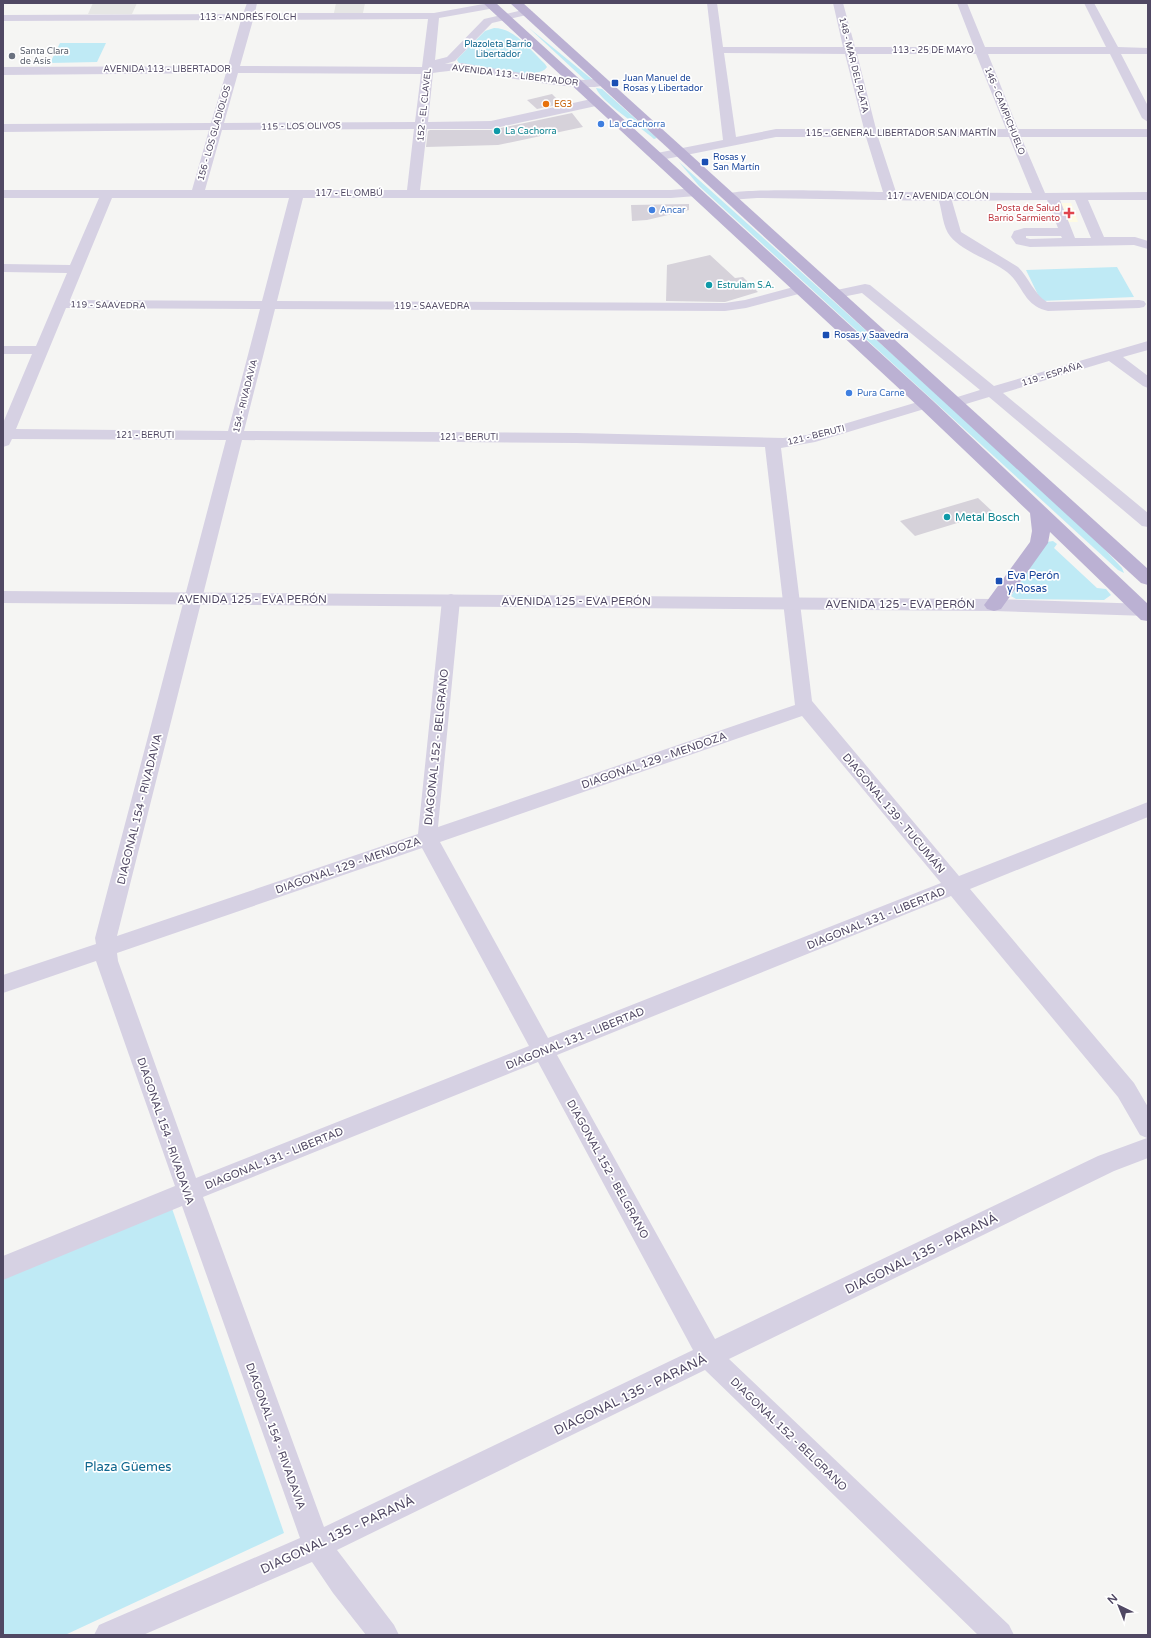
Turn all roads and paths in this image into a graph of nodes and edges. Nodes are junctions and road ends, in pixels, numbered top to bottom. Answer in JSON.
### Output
{"nodes":[{"id":1,"x":252,"y":3,"type":"edge"},
{"id":2,"x":516,"y":3,"type":"edge"},
{"id":3,"x":712,"y":3,"type":"edge"},
{"id":4,"x":838,"y":3,"type":"edge"},
{"id":5,"x":962,"y":3,"type":"edge"},
{"id":6,"x":1088,"y":3,"type":"edge"},
{"id":7,"x":490,"y":4,"type":"edge"},
{"id":8,"x":527,"y":12,"type":"junction"},
{"id":9,"x":4,"y":14,"type":"edge"},
{"id":10,"x":434,"y":16,"type":"junction"},
{"id":11,"x":248,"y":17,"type":"junction"},
{"id":12,"x":504,"y":17,"type":"junction"},
{"id":13,"x":718,"y":50,"type":"junction"},
{"id":14,"x":850,"y":50,"type":"junction"},
{"id":15,"x":1113,"y":50,"type":"junction"},
{"id":16,"x":1148,"y":50,"type":"edge"},
{"id":17,"x":981,"y":51,"type":"junction"},
{"id":18,"x":429,"y":67,"type":"junction"},
{"id":19,"x":232,"y":69,"type":"junction"},
{"id":20,"x":3,"y":71,"type":"edge"},
{"id":21,"x":603,"y":82,"type":"junction"},
{"id":22,"x":576,"y":84,"type":"junction"},
{"id":23,"x":596,"y":102,"type":"junction"},
{"id":24,"x":1148,"y":118,"type":"edge"},
{"id":25,"x":422,"y":125,"type":"junction"},
{"id":26,"x":216,"y":127,"type":"junction"},
{"id":27,"x":3,"y":128,"type":"edge"},
{"id":28,"x":1013,"y":132,"type":"junction"},
{"id":29,"x":871,"y":133,"type":"junction"},
{"id":30,"x":1148,"y":133,"type":"edge"},
{"id":31,"x":730,"y":142,"type":"junction"},
{"id":32,"x":680,"y":152,"type":"junction"},
{"id":33,"x":656,"y":157,"type":"junction"},
{"id":34,"x":696,"y":192,"type":"junction"},
{"id":35,"x":413,"y":193,"type":"junction"},
{"id":36,"x":3,"y":194,"type":"edge"},
{"id":37,"x":107,"y":194,"type":"junction"},
{"id":38,"x":197,"y":194,"type":"junction"},
{"id":39,"x":297,"y":194,"type":"junction"},
{"id":40,"x":1046,"y":195,"type":"junction"},
{"id":41,"x":729,"y":196,"type":"junction"},
{"id":42,"x":891,"y":196,"type":"junction"},
{"id":43,"x":1080,"y":196,"type":"junction"},
{"id":44,"x":1148,"y":196,"type":"edge"},
{"id":45,"x":944,"y":197,"type":"junction"},
{"id":46,"x":1099,"y":242,"type":"junction"},
{"id":47,"x":1148,"y":245,"type":"edge"},
{"id":48,"x":3,"y":268,"type":"edge"},
{"id":49,"x":76,"y":269,"type":"junction"},
{"id":50,"x":801,"y":289,"type":"junction"},
{"id":51,"x":837,"y":294,"type":"junction"},
{"id":52,"x":62,"y":304,"type":"junction"},
{"id":53,"x":1139,"y":304,"type":"dead end"},
{"id":54,"x":269,"y":305,"type":"junction"},
{"id":55,"x":1148,"y":345,"type":"edge"},
{"id":56,"x":3,"y":350,"type":"edge"},
{"id":57,"x":41,"y":350,"type":"junction"},
{"id":58,"x":1112,"y":356,"type":"junction"},
{"id":59,"x":1148,"y":383,"type":"edge"},
{"id":60,"x":992,"y":392,"type":"junction"},
{"id":61,"x":956,"y":402,"type":"junction"},
{"id":62,"x":926,"y":404,"type":"junction"},
{"id":63,"x":236,"y":436,"type":"junction"},
{"id":64,"x":5,"y":438,"type":"edge"},
{"id":65,"x":773,"y":444,"type":"junction"},
{"id":66,"x":1039,"y":512,"type":"junction"},
{"id":67,"x":1148,"y":522,"type":"edge"},
{"id":68,"x":1148,"y":579,"type":"edge"},
{"id":69,"x":3,"y":597,"type":"edge"},
{"id":70,"x":193,"y":599,"type":"junction"},
{"id":71,"x":451,"y":600,"type":"junction"},
{"id":72,"x":793,"y":603,"type":"junction"},
{"id":73,"x":994,"y":605,"type":"junction"},
{"id":74,"x":1146,"y":611,"type":"edge"},
{"id":75,"x":806,"y":708,"type":"junction"},
{"id":76,"x":1148,"y":809,"type":"edge"},
{"id":77,"x":428,"y":837,"type":"junction"},
{"id":78,"x":956,"y":887,"type":"junction"},
{"id":79,"x":105,"y":949,"type":"junction"},
{"id":80,"x":3,"y":984,"type":"edge"},
{"id":81,"x":543,"y":1051,"type":"junction"},
{"id":82,"x":1148,"y":1128,"type":"edge"},
{"id":83,"x":1148,"y":1148,"type":"edge"},
{"id":84,"x":188,"y":1192,"type":"junction"},
{"id":85,"x":3,"y":1268,"type":"edge"},
{"id":86,"x":710,"y":1356,"type":"junction"},
{"id":87,"x":317,"y":1545,"type":"junction"},
{"id":88,"x":109,"y":1635,"type":"edge"},
{"id":89,"x":384,"y":1635,"type":"edge"},
{"id":90,"x":999,"y":1635,"type":"edge"}],
"edges":[{"from":1,"to":11,"type":"street","name":"156 - LOS GLADIOLOS"},
{"from":2,"to":8,"type":"main road"},
{"from":3,"to":13,"type":"street"},
{"from":4,"to":14,"type":"street","name":"148 - MAR DEL PLATA"},
{"from":5,"to":17,"type":"street","name":"146 - CAMPICHUELO"},
{"from":6,"to":15,"type":"street"},
{"from":7,"to":10,"type":"street","name":"113 - ANDRÉS FOLCH"},
{"from":7,"to":12,"type":"main road"},
{"from":8,"to":12,"type":"street","name":"AVENIDA 113 - LIBERTADOR"},
{"from":8,"to":21,"type":"main road"},
{"from":9,"to":11,"type":"street","name":"113 - ANDRÉS FOLCH"},
{"from":10,"to":11,"type":"street","name":"113 - ANDRÉS FOLCH"},
{"from":10,"to":18,"type":"street","name":"152 - EL CLAVEL"},
{"from":11,"to":19,"type":"street","name":"156 - LOS GLADIOLOS"},
{"from":12,"to":18,"type":"street","name":"AVENIDA 113 - LIBERTADOR"},
{"from":12,"to":22,"type":"main road"},
{"from":13,"to":14,"type":"street","name":"113 - 25 DE MAYO"},
{"from":13,"to":31,"type":"street"},
{"from":14,"to":17,"type":"street","name":"113 - 25 DE MAYO"},
{"from":14,"to":29,"type":"street","name":"148 - MAR DEL PLATA"},
{"from":15,"to":16,"type":"street","name":"113 - 25 DE MAYO"},
{"from":15,"to":17,"type":"street","name":"113 - 25 DE MAYO"},
{"from":15,"to":24,"type":"street"},
{"from":17,"to":28,"type":"street","name":"146 - CAMPICHUELO"},
{"from":18,"to":19,"type":"street","name":"AVENIDA 113 - LIBERTADOR"},
{"from":18,"to":22,"type":"street","name":"AVENIDA 113 - LIBERTADOR"},
{"from":18,"to":25,"type":"street","name":"152 - EL CLAVEL"},
{"from":19,"to":20,"type":"street","name":"AVENIDA 113 - LIBERTADOR"},
{"from":19,"to":26,"type":"street","name":"156 - LOS GLADIOLOS"},
{"from":21,"to":22,"type":"street","name":"AVENIDA 113 - LIBERTADOR"},
{"from":21,"to":32,"type":"main road"},
{"from":22,"to":23,"type":"main road"},
{"from":23,"to":25,"type":"street","name":"115 - LOS OLIVOS"},
{"from":23,"to":33,"type":"main road"},
{"from":25,"to":26,"type":"street","name":"115 - LOS OLIVOS"},
{"from":25,"to":35,"type":"street","name":"152 - EL CLAVEL"},
{"from":26,"to":27,"type":"street","name":"115 - LOS OLIVOS"},
{"from":26,"to":38,"type":"street","name":"156 - LOS GLADIOLOS"},
{"from":28,"to":29,"type":"street","name":"115 - GENERAL LIBERTADOR SAN MARTÍN"},
{"from":28,"to":30,"type":"street","name":"115 - GENERAL LIBERTADOR SAN MARTÍN"},
{"from":28,"to":40,"type":"street","name":"146 - CAMPICHUELO"},
{"from":29,"to":31,"type":"street","name":"115 - GENERAL LIBERTADOR SAN MARTÍN"},
{"from":29,"to":42,"type":"street","name":"148 - MAR DEL PLATA"},
{"from":31,"to":32,"type":"street","name":"115 - GENERAL LIBERTADOR SAN MARTÍN"},
{"from":32,"to":33,"type":"street","name":"115 - GENERAL LIBERTADOR SAN MARTÍN"},
{"from":32,"to":41,"type":"main road"},
{"from":33,"to":34,"type":"main road"},
{"from":34,"to":35,"type":"street","name":"117 - EL OMBÚ"},
{"from":34,"to":50,"type":"main road"},
{"from":35,"to":39,"type":"street","name":"117 - EL OMBÚ"},
{"from":36,"to":37,"type":"street","name":"117 - EL OMBÚ"},
{"from":37,"to":38,"type":"street","name":"117 - EL OMBÚ"},
{"from":37,"to":49,"type":"street"},
{"from":38,"to":39,"type":"street","name":"117 - EL OMBÚ"},
{"from":39,"to":54,"type":"street","name":"154 - RIVADAVIA"},
{"from":40,"to":43,"type":"street","name":"117 - AVENIDA COLÓN"},
{"from":40,"to":45,"type":"street","name":"117 - AVENIDA COLÓN"},
{"from":40,"to":46,"type":"street","name":"146 - CAMPICHUELO"},
{"from":41,"to":42,"type":"street","name":"117 - AVENIDA COLÓN"},
{"from":41,"to":51,"type":"main road"},
{"from":42,"to":45,"type":"street","name":"117 - AVENIDA COLÓN"},
{"from":43,"to":44,"type":"street","name":"117 - AVENIDA COLÓN"},
{"from":43,"to":46,"type":"street"},
{"from":45,"to":53,"type":"street"},
{"from":46,"to":47,"type":"street"},
{"from":48,"to":49,"type":"street"},
{"from":49,"to":52,"type":"street"},
{"from":50,"to":54,"type":"street","name":"119 - SAAVEDRA"},
{"from":50,"to":62,"type":"main road"},
{"from":51,"to":60,"type":"street"},
{"from":51,"to":61,"type":"main road"},
{"from":52,"to":54,"type":"street","name":"119 - SAAVEDRA"},
{"from":52,"to":57,"type":"street"},
{"from":54,"to":63,"type":"street","name":"154 - RIVADAVIA"},
{"from":55,"to":58,"type":"street","name":"119 - ESPAÑA"},
{"from":56,"to":57,"type":"street"},
{"from":57,"to":64,"type":"street"},
{"from":58,"to":59,"type":"street"},
{"from":58,"to":60,"type":"street","name":"119 - ESPAÑA"},
{"from":60,"to":61,"type":"street","name":"119 - ESPAÑA"},
{"from":60,"to":67,"type":"street"},
{"from":61,"to":68,"type":"main road"},
{"from":62,"to":65,"type":"street","name":"121 - BERUTI"},
{"from":62,"to":66,"type":"main road"},
{"from":63,"to":64,"type":"street","name":"121 - BERUTI"},
{"from":63,"to":65,"type":"street","name":"121 - BERUTI"},
{"from":63,"to":70,"type":"street","name":"154 - RIVADAVIA"},
{"from":65,"to":72,"type":"street","name":"DIAGONAL 139 - TUCUMÁN"},
{"from":66,"to":73,"type":"main road"},
{"from":66,"to":74,"type":"main road"},
{"from":69,"to":70,"type":"street","name":"AVENIDA 125 - EVA PERÓN"},
{"from":70,"to":71,"type":"street","name":"AVENIDA 125 - EVA PERÓN"},
{"from":70,"to":79,"type":"street","name":"DIAGONAL 154 - RIVADAVIA"},
{"from":71,"to":72,"type":"street","name":"AVENIDA 125 - EVA PERÓN"},
{"from":71,"to":77,"type":"street","name":"DIAGONAL 152 - BELGRANO"},
{"from":72,"to":73,"type":"street","name":"AVENIDA 125 - EVA PERÓN"},
{"from":72,"to":75,"type":"street","name":"DIAGONAL 139 - TUCUMÁN"},
{"from":73,"to":74,"type":"street","name":"AVENIDA 125 - EVA PERÓN"},
{"from":75,"to":77,"type":"street","name":"DIAGONAL 129 - MENDOZA"},
{"from":75,"to":78,"type":"street","name":"DIAGONAL 139 - TUCUMÁN"},
{"from":76,"to":78,"type":"street","name":"DIAGONAL 131 - LIBERTAD"},
{"from":77,"to":79,"type":"street","name":"DIAGONAL 129 - MENDOZA"},
{"from":77,"to":81,"type":"street","name":"DIAGONAL 152 - BELGRANO"},
{"from":78,"to":81,"type":"street","name":"DIAGONAL 131 - LIBERTAD"},
{"from":78,"to":82,"type":"street","name":"DIAGONAL 139 - TUCUMÁN"},
{"from":79,"to":80,"type":"street","name":"DIAGONAL 129 - MENDOZA"},
{"from":79,"to":84,"type":"street","name":"DIAGONAL 154 - RIVADAVIA"},
{"from":81,"to":84,"type":"street","name":"DIAGONAL 131 - LIBERTAD"},
{"from":81,"to":86,"type":"street","name":"DIAGONAL 152 - BELGRANO"},
{"from":83,"to":86,"type":"street","name":"DIAGONAL 135 - PARANÁ"},
{"from":84,"to":85,"type":"street","name":"DIAGONAL 131 - LIBERTAD"},
{"from":84,"to":87,"type":"street","name":"DIAGONAL 154 - RIVADAVIA"},
{"from":86,"to":87,"type":"street","name":"DIAGONAL 135 - PARANÁ"},
{"from":86,"to":90,"type":"street","name":"DIAGONAL 152 - BELGRANO"},
{"from":87,"to":88,"type":"street","name":"DIAGONAL 135 - PARANÁ"},
{"from":87,"to":89,"type":"street","name":"DIAGONAL 154 - RIVADAVIA"}]}
